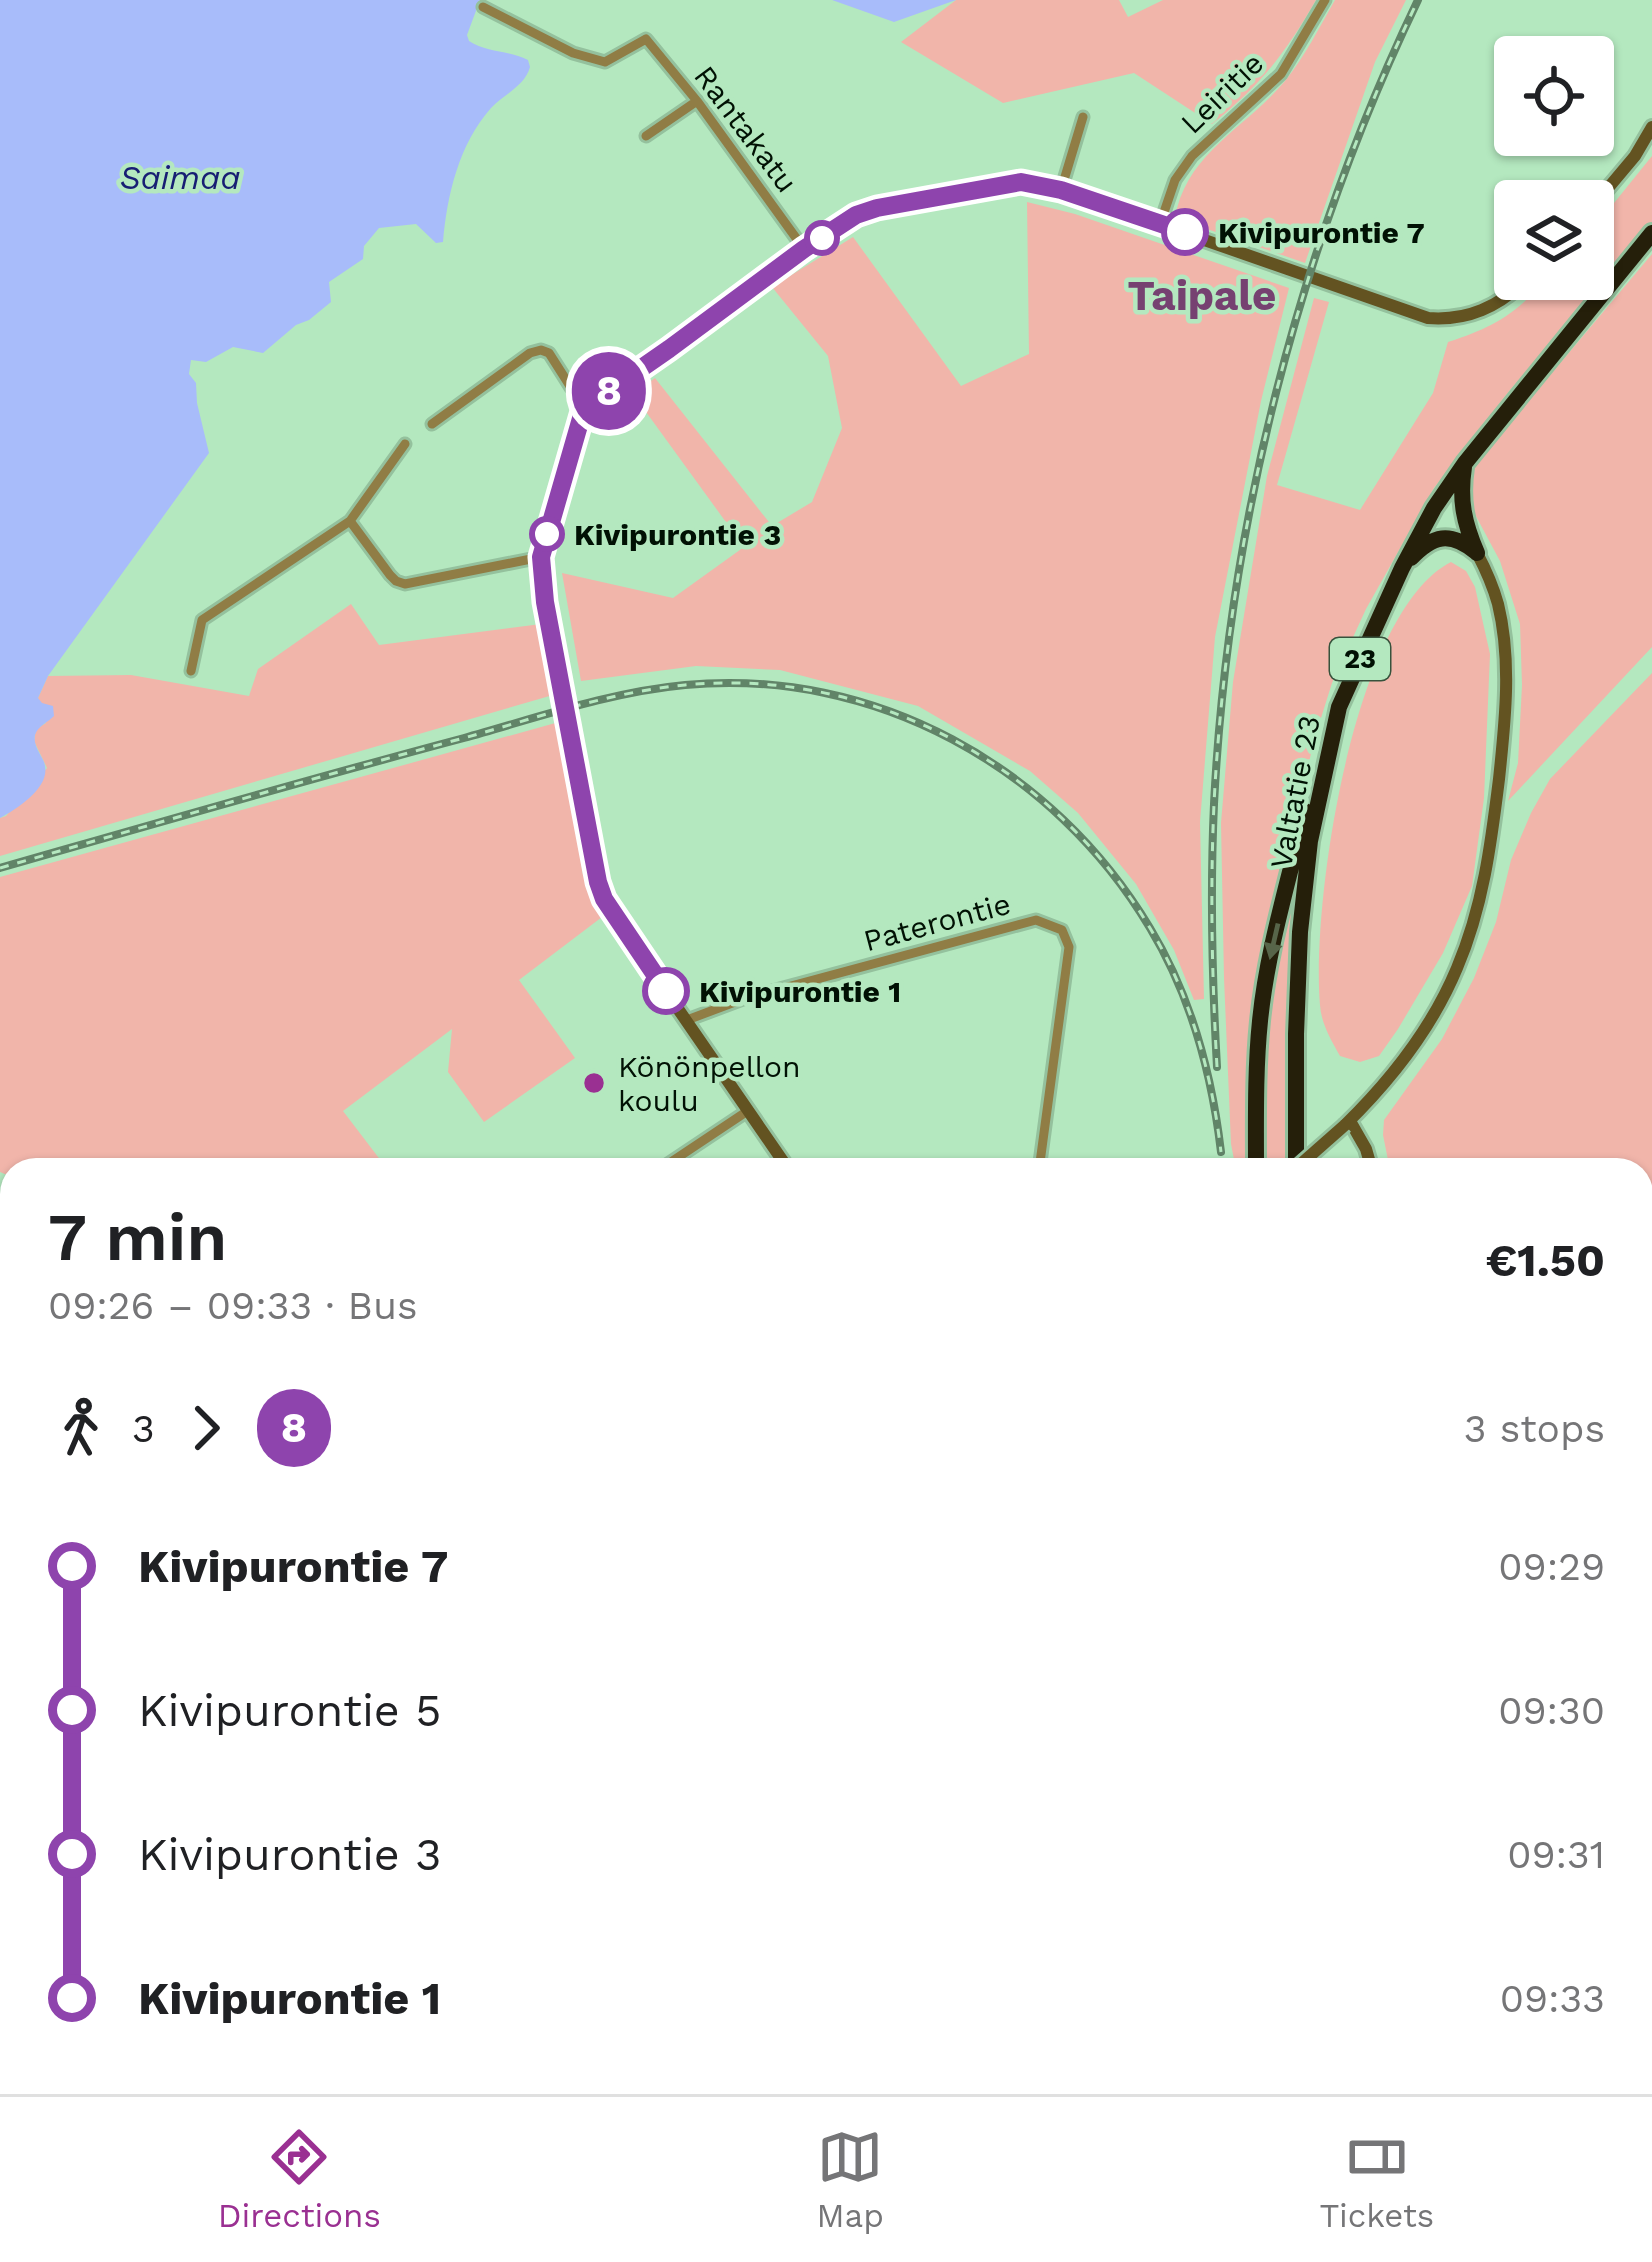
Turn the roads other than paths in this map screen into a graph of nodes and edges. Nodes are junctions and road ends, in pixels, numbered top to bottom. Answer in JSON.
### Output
{"nodes":[{"id":1,"x":1324,"y":0,"type":"edge"},
{"id":2,"x":484,"y":8,"type":"dead end"},
{"id":3,"x":697,"y":101,"type":"junction"},
{"id":4,"x":1083,"y":117,"type":"dead end"},
{"id":5,"x":1652,"y":127,"type":"edge"},
{"id":6,"x":646,"y":136,"type":"dead end"},
{"id":7,"x":1614,"y":181,"type":"edge"},
{"id":8,"x":1061,"y":190,"type":"junction"},
{"id":9,"x":1160,"y":224,"type":"junction"},
{"id":10,"x":1652,"y":233,"type":"edge"},
{"id":11,"x":804,"y":249,"type":"junction"},
{"id":12,"x":1501,"y":300,"type":"edge"},
{"id":13,"x":584,"y":408,"type":"junction"},
{"id":14,"x":432,"y":424,"type":"dead end"},
{"id":15,"x":405,"y":443,"type":"dead end"},
{"id":16,"x":1465,"y":463,"type":"junction"},
{"id":17,"x":350,"y":521,"type":"junction"},
{"id":18,"x":1477,"y":553,"type":"junction"},
{"id":19,"x":541,"y":557,"type":"junction"},
{"id":20,"x":1402,"y":568,"type":"junction"},
{"id":21,"x":190,"y":670,"type":"dead end"},
{"id":22,"x":1339,"y":707,"type":"junction"},
{"id":23,"x":687,"y":1020,"type":"junction"},
{"id":24,"x":749,"y":1110,"type":"junction"},
{"id":25,"x":1347,"y":1123,"type":"junction"},
{"id":26,"x":677,"y":1158,"type":"edge"},
{"id":27,"x":782,"y":1158,"type":"edge"},
{"id":28,"x":1041,"y":1158,"type":"edge"},
{"id":29,"x":1256,"y":1158,"type":"edge"},
{"id":30,"x":1295,"y":1158,"type":"edge"},
{"id":31,"x":1308,"y":1158,"type":"edge"},
{"id":32,"x":1369,"y":1158,"type":"edge"}],
"edges":[{"from":1,"to":9,"type":"street","name":"Leiritie"},
{"from":2,"to":3,"type":"street","name":"Rantakatu"},
{"from":3,"to":6,"type":"street"},
{"from":3,"to":11,"type":"street","name":"Rantakatu"},
{"from":4,"to":8,"type":"street"},
{"from":5,"to":7,"type":"street"},
{"from":8,"to":9,"type":"street"},
{"from":8,"to":11,"type":"street"},
{"from":9,"to":12,"type":"street"},
{"from":10,"to":16,"type":"highway","name":"Valtatie 23","number":"23"},
{"from":11,"to":13,"type":"street"},
{"from":13,"to":14,"type":"street"},
{"from":13,"to":19,"type":"street"},
{"from":15,"to":17,"type":"street"},
{"from":16,"to":18,"type":"highway"},
{"from":16,"to":20,"type":"highway","name":"Valtatie 23","number":"23"},
{"from":17,"to":19,"type":"street"},
{"from":17,"to":21,"type":"street"},
{"from":18,"to":20,"type":"highway"},
{"from":18,"to":25,"type":"street"},
{"from":19,"to":23,"type":"street"},
{"from":20,"to":22,"type":"highway","name":"Valtatie 23","number":"23"},
{"from":22,"to":29,"type":"highway","one_way":true},
{"from":22,"to":30,"type":"highway","name":"Valtatie 23","number":"23"},
{"from":23,"to":24,"type":"street"},
{"from":23,"to":28,"type":"street","name":"Paterontie"},
{"from":24,"to":26,"type":"street"},
{"from":24,"to":27,"type":"street"},
{"from":25,"to":31,"type":"street","bridge":true},
{"from":25,"to":32,"type":"street"}]}
